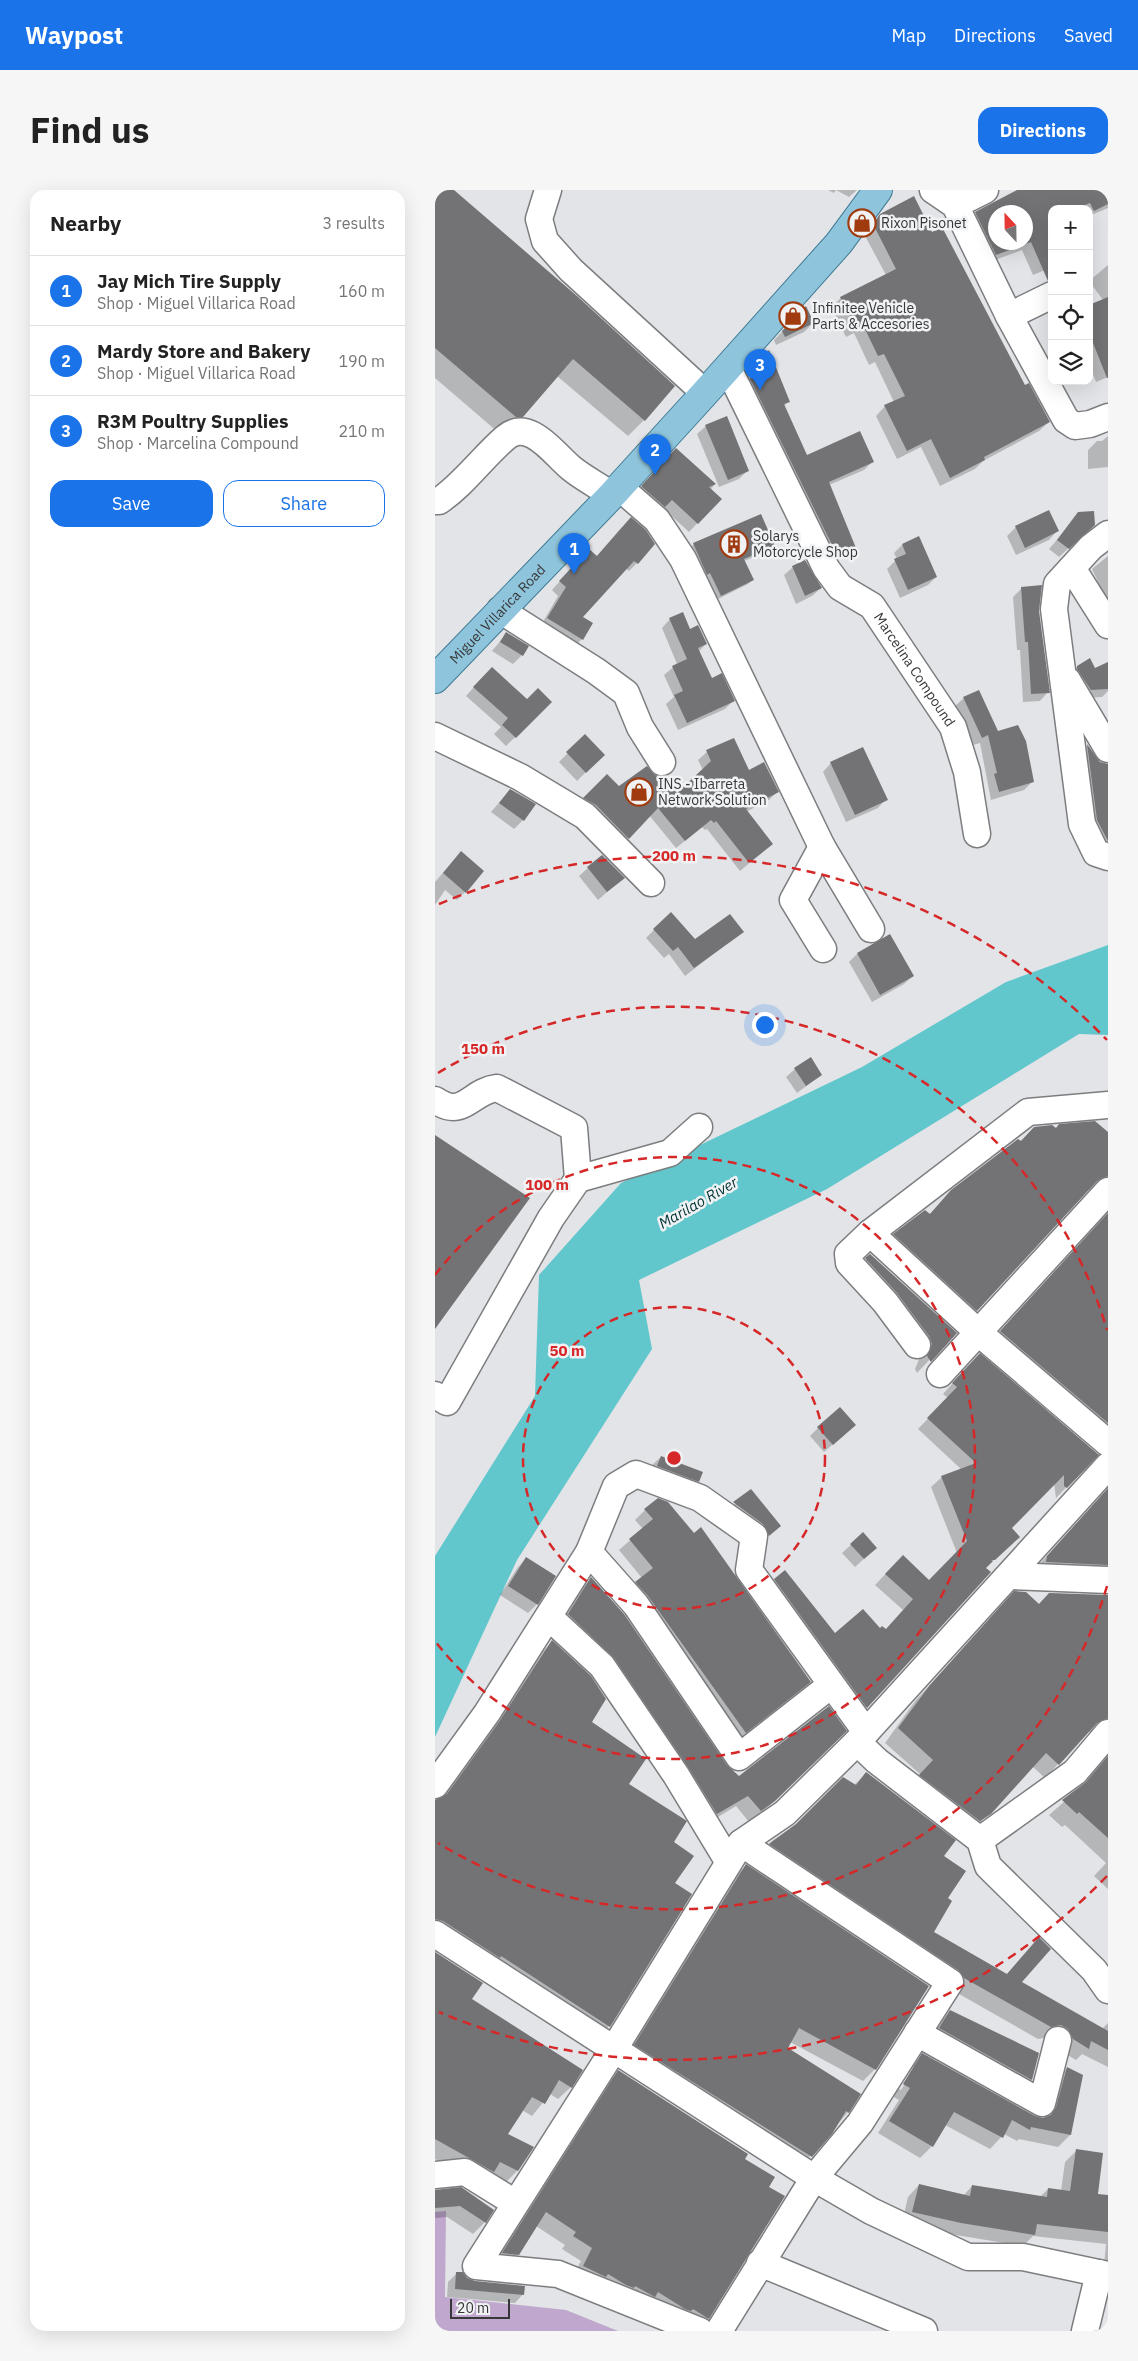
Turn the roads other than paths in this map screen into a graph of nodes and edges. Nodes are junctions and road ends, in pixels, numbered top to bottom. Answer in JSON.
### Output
{"nodes":[{"id":1,"x":548,"y":190,"type":"edge"},
{"id":2,"x":878,"y":190,"type":"edge"},
{"id":3,"x":933,"y":190,"type":"edge"},
{"id":4,"x":985,"y":190,"type":"edge"},
{"id":5,"x":955,"y":205,"type":"junction"},
{"id":6,"x":1048,"y":297,"type":"edge"},
{"id":7,"x":1009,"y":316,"type":"junction"},
{"id":8,"x":728,"y":368,"type":"junction"},
{"id":9,"x":705,"y":393,"type":"junction"},
{"id":10,"x":1108,"y":417,"type":"edge"},
{"id":11,"x":616,"y":491,"type":"junction"},
{"id":12,"x":435,"y":501,"type":"edge"},
{"id":13,"x":1108,"y":534,"type":"edge"},
{"id":14,"x":1072,"y":568,"type":"junction"},
{"id":15,"x":500,"y":610,"type":"junction"},
{"id":16,"x":1108,"y":625,"type":"edge"},
{"id":17,"x":1062,"y":670,"type":"junction"},
{"id":18,"x":435,"y":679,"type":"edge"},
{"id":19,"x":435,"y":736,"type":"edge"},
{"id":20,"x":1108,"y":749,"type":"edge"},
{"id":21,"x":662,"y":762,"type":"dead end"},
{"id":22,"x":977,"y":834,"type":"dead end"},
{"id":23,"x":822,"y":847,"type":"junction"},
{"id":24,"x":1108,"y":857,"type":"edge"},
{"id":25,"x":651,"y":882,"type":"dead end"},
{"id":26,"x":871,"y":929,"type":"dead end"},
{"id":27,"x":823,"y":949,"type":"dead end"},
{"id":28,"x":435,"y":1100,"type":"edge"},
{"id":29,"x":1108,"y":1105,"type":"edge"},
{"id":30,"x":699,"y":1127,"type":"dead end"},
{"id":31,"x":578,"y":1179,"type":"junction"},
{"id":32,"x":1108,"y":1190,"type":"edge"},
{"id":33,"x":870,"y":1233,"type":"junction"},
{"id":34,"x":979,"y":1333,"type":"junction"},
{"id":35,"x":917,"y":1345,"type":"dead end"},
{"id":36,"x":940,"y":1374,"type":"dead end"},
{"id":37,"x":435,"y":1395,"type":"edge"},
{"id":38,"x":1108,"y":1443,"type":"edge"},
{"id":39,"x":1108,"y":1466,"type":"edge"},
{"id":40,"x":589,"y":1552,"type":"junction"},
{"id":41,"x":1009,"y":1576,"type":"junction"},
{"id":42,"x":1108,"y":1580,"type":"edge"},
{"id":43,"x":549,"y":1617,"type":"junction"},
{"id":44,"x":831,"y":1685,"type":"junction"},
{"id":45,"x":1108,"y":1733,"type":"edge"},
{"id":46,"x":861,"y":1737,"type":"junction"},
{"id":47,"x":435,"y":1785,"type":"edge"},
{"id":48,"x":980,"y":1840,"type":"junction"},
{"id":49,"x":734,"y":1852,"type":"junction"},
{"id":50,"x":435,"y":1934,"type":"edge"},
{"id":51,"x":1108,"y":1990,"type":"edge"},
{"id":52,"x":917,"y":2033,"type":"junction"},
{"id":53,"x":1058,"y":2040,"type":"dead end"},
{"id":54,"x":614,"y":2049,"type":"junction"},
{"id":55,"x":435,"y":2175,"type":"edge"},
{"id":56,"x":814,"y":2178,"type":"junction"},
{"id":57,"x":515,"y":2204,"type":"junction"},
{"id":58,"x":760,"y":2263,"type":"junction"},
{"id":59,"x":1104,"y":2274,"type":"edge"},
{"id":60,"x":699,"y":2331,"type":"edge"},
{"id":61,"x":719,"y":2331,"type":"edge"},
{"id":62,"x":924,"y":2331,"type":"edge"},
{"id":63,"x":1085,"y":2331,"type":"edge"}],
"edges":[{"from":1,"to":9,"type":"street"},
{"from":2,"to":8,"type":"main road","name":"Miguel Villarica Road"},
{"from":3,"to":5,"type":"street"},
{"from":4,"to":5,"type":"street"},
{"from":5,"to":7,"type":"street"},
{"from":6,"to":7,"type":"street"},
{"from":7,"to":10,"type":"street"},
{"from":8,"to":9,"type":"main road","name":"Miguel Villarica Road"},
{"from":8,"to":22,"type":"street","name":"Marcelina Compound"},
{"from":9,"to":11,"type":"main road","name":"Miguel Villarica Road"},
{"from":11,"to":12,"type":"street"},
{"from":11,"to":15,"type":"main road","name":"Miguel Villarica Road"},
{"from":11,"to":23,"type":"street"},
{"from":13,"to":14,"type":"street"},
{"from":14,"to":16,"type":"street"},
{"from":14,"to":17,"type":"street"},
{"from":15,"to":18,"type":"main road","name":"Miguel Villarica Road"},
{"from":15,"to":21,"type":"street"},
{"from":17,"to":20,"type":"street"},
{"from":17,"to":24,"type":"street"},
{"from":19,"to":25,"type":"street"},
{"from":23,"to":26,"type":"street"},
{"from":23,"to":27,"type":"street"},
{"from":28,"to":31,"type":"street"},
{"from":29,"to":33,"type":"street"},
{"from":30,"to":31,"type":"street"},
{"from":31,"to":37,"type":"street"},
{"from":32,"to":34,"type":"street"},
{"from":33,"to":34,"type":"street"},
{"from":33,"to":35,"type":"street"},
{"from":34,"to":36,"type":"street"},
{"from":34,"to":38,"type":"street"},
{"from":39,"to":41,"type":"street"},
{"from":40,"to":43,"type":"street"},
{"from":40,"to":44,"type":"street"},
{"from":40,"to":44,"type":"street"},
{"from":41,"to":42,"type":"street"},
{"from":41,"to":46,"type":"street"},
{"from":43,"to":47,"type":"street"},
{"from":43,"to":49,"type":"street"},
{"from":44,"to":46,"type":"street"},
{"from":45,"to":48,"type":"street"},
{"from":46,"to":48,"type":"street"},
{"from":46,"to":49,"type":"street"},
{"from":48,"to":51,"type":"street"},
{"from":49,"to":52,"type":"street"},
{"from":49,"to":54,"type":"street"},
{"from":50,"to":54,"type":"street"},
{"from":52,"to":53,"type":"street"},
{"from":52,"to":56,"type":"street"},
{"from":54,"to":56,"type":"street"},
{"from":54,"to":57,"type":"street"},
{"from":55,"to":57,"type":"street"},
{"from":56,"to":58,"type":"street"},
{"from":56,"to":59,"type":"street"},
{"from":57,"to":60,"type":"street"},
{"from":58,"to":61,"type":"street"},
{"from":58,"to":62,"type":"street"},
{"from":59,"to":63,"type":"street"}]}
